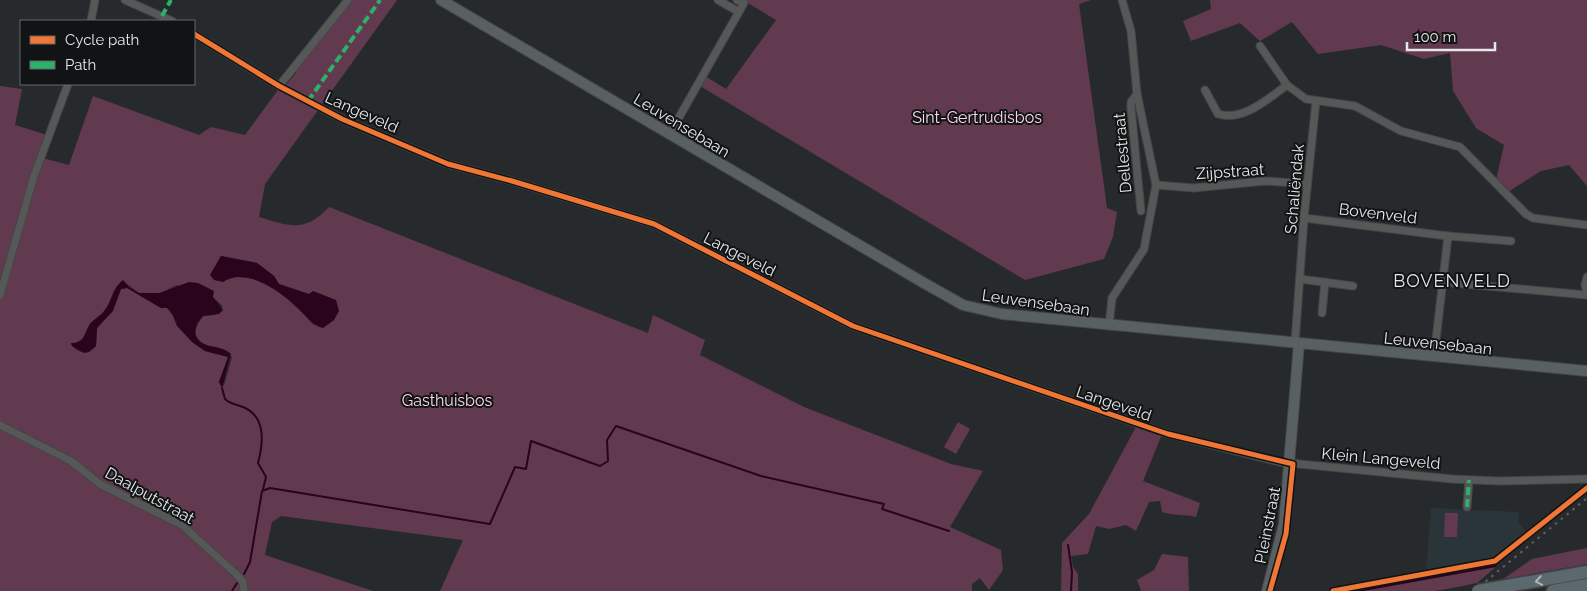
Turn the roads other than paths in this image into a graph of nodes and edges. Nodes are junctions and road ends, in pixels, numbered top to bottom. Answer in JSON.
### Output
{"nodes":[{"id":1,"x":95,"y":0,"type":"edge"},
{"id":2,"x":125,"y":0,"type":"edge"},
{"id":3,"x":348,"y":0,"type":"edge"},
{"id":4,"x":441,"y":0,"type":"edge"},
{"id":5,"x":718,"y":0,"type":"edge"},
{"id":6,"x":737,"y":0,"type":"edge"},
{"id":7,"x":1122,"y":0,"type":"edge"},
{"id":8,"x":738,"y":12,"type":"junction"},
{"id":9,"x":91,"y":20,"type":"edge"},
{"id":10,"x":170,"y":20,"type":"edge"},
{"id":11,"x":195,"y":35,"type":"edge"},
{"id":12,"x":1260,"y":46,"type":"dead end"},
{"id":13,"x":68,"y":85,"type":"edge"},
{"id":14,"x":1287,"y":85,"type":"junction"},
{"id":15,"x":279,"y":86,"type":"junction"},
{"id":16,"x":1205,"y":90,"type":"dead end"},
{"id":17,"x":1136,"y":94,"type":"junction"},
{"id":18,"x":1316,"y":100,"type":"junction"},
{"id":19,"x":669,"y":135,"type":"junction"},
{"id":20,"x":1307,"y":184,"type":"junction"},
{"id":21,"x":1156,"y":185,"type":"junction"},
{"id":22,"x":1141,"y":211,"type":"dead end"},
{"id":23,"x":1304,"y":218,"type":"junction"},
{"id":24,"x":1587,"y":225,"type":"edge"},
{"id":25,"x":1448,"y":236,"type":"junction"},
{"id":26,"x":1511,"y":241,"type":"dead end"},
{"id":27,"x":1587,"y":277,"type":"edge"},
{"id":28,"x":1300,"y":279,"type":"junction"},
{"id":29,"x":1325,"y":282,"type":"junction"},
{"id":30,"x":1442,"y":282,"type":"junction"},
{"id":31,"x":1353,"y":286,"type":"dead end"},
{"id":32,"x":1587,"y":294,"type":"edge"},
{"id":33,"x":0,"y":295,"type":"edge"},
{"id":34,"x":1322,"y":313,"type":"dead end"},
{"id":35,"x":1109,"y":326,"type":"junction"},
{"id":36,"x":1298,"y":343,"type":"junction"},
{"id":37,"x":1434,"y":357,"type":"junction"},
{"id":38,"x":1587,"y":371,"type":"edge"},
{"id":39,"x":0,"y":425,"type":"edge"},
{"id":40,"x":1294,"y":464,"type":"junction"},
{"id":41,"x":1587,"y":479,"type":"edge"},
{"id":42,"x":1469,"y":480,"type":"junction"},
{"id":43,"x":1467,"y":507,"type":"dead end"},
{"id":44,"x":1587,"y":572,"type":"edge"},
{"id":45,"x":1587,"y":585,"type":"edge"},
{"id":46,"x":1484,"y":590,"type":"edge"},
{"id":47,"x":244,"y":591,"type":"edge"},
{"id":48,"x":1267,"y":591,"type":"edge"},
{"id":49,"x":1553,"y":591,"type":"edge"}],
"edges":[{"from":1,"to":9,"type":"street"},
{"from":2,"to":10,"type":"street"},
{"from":3,"to":15,"type":"street"},
{"from":4,"to":19,"type":"street","name":"Leuvensebaan"},
{"from":5,"to":8,"type":"street"},
{"from":6,"to":8,"type":"street"},
{"from":7,"to":17,"type":"street","name":"Dellestraat"},
{"from":8,"to":19,"type":"street"},
{"from":11,"to":15,"type":"street","name":"Langeveld"},
{"from":12,"to":14,"type":"street"},
{"from":13,"to":33,"type":"street"},
{"from":14,"to":16,"type":"street"},
{"from":14,"to":18,"type":"street"},
{"from":15,"to":40,"type":"street","name":"Langeveld"},
{"from":17,"to":21,"type":"street","name":"Dellestraat"},
{"from":17,"to":22,"type":"street","name":"Dellestraat"},
{"from":18,"to":20,"type":"street","name":"Schaliëndak"},
{"from":18,"to":24,"type":"street"},
{"from":19,"to":35,"type":"street","name":"Leuvensebaan"},
{"from":20,"to":21,"type":"street","name":"Zijpstraat"},
{"from":20,"to":23,"type":"street","name":"Schaliëndak"},
{"from":21,"to":35,"type":"street","name":"Dellestraat"},
{"from":23,"to":25,"type":"street","name":"Bovenveld"},
{"from":23,"to":28,"type":"street","name":"Schaliëndak"},
{"from":25,"to":26,"type":"street","name":"Bovenveld"},
{"from":25,"to":30,"type":"street"},
{"from":27,"to":32,"type":"street"},
{"from":28,"to":29,"type":"street"},
{"from":28,"to":36,"type":"street","name":"Schaliëndak"},
{"from":29,"to":31,"type":"street"},
{"from":29,"to":34,"type":"street"},
{"from":30,"to":32,"type":"street"},
{"from":30,"to":37,"type":"street"},
{"from":35,"to":36,"type":"street","name":"Leuvensebaan"},
{"from":36,"to":37,"type":"street","name":"Leuvensebaan"},
{"from":36,"to":40,"type":"street","name":"Pleinstraat"},
{"from":37,"to":38,"type":"street","name":"Leuvensebaan"},
{"from":39,"to":47,"type":"street","name":"Daalputstraat"},
{"from":40,"to":42,"type":"street","name":"Klein Langeveld"},
{"from":40,"to":48,"type":"street","name":"Pleinstraat"},
{"from":41,"to":42,"type":"street","name":"Klein Langeveld"},
{"from":42,"to":43,"type":"street"},
{"from":44,"to":46,"type":"highway","one_way":true},
{"from":45,"to":49,"type":"highway"}]}
